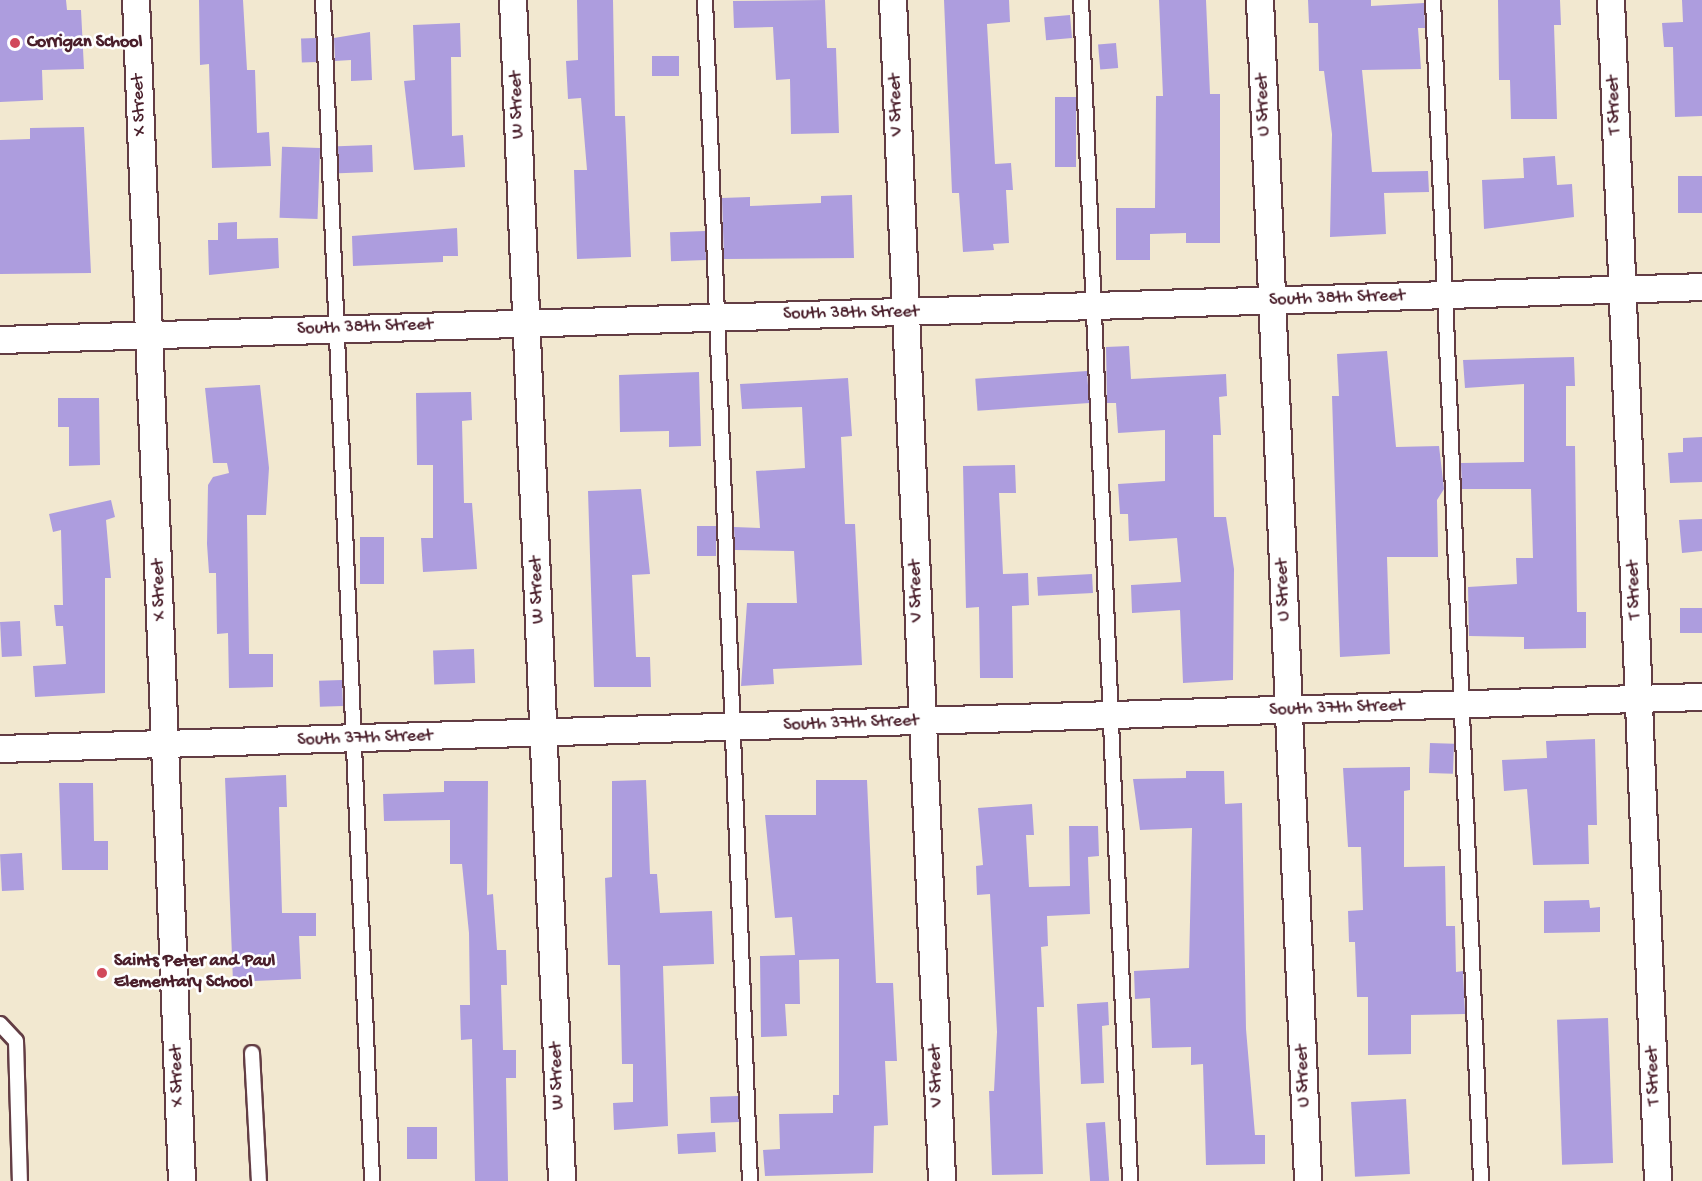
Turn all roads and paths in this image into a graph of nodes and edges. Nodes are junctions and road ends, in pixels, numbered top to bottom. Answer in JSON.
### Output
{"nodes":[{"id":1,"x":135,"y":0,"type":"edge"},
{"id":2,"x":323,"y":0,"type":"edge"},
{"id":3,"x":513,"y":0,"type":"edge"},
{"id":4,"x":705,"y":0,"type":"edge"},
{"id":5,"x":893,"y":0,"type":"edge"},
{"id":6,"x":1081,"y":0,"type":"edge"},
{"id":7,"x":1260,"y":0,"type":"edge"},
{"id":8,"x":1433,"y":0,"type":"edge"},
{"id":9,"x":1611,"y":0,"type":"edge"},
{"id":10,"x":1702,"y":287,"type":"edge"},
{"id":11,"x":1623,"y":290,"type":"junction"},
{"id":12,"x":1446,"y":296,"type":"junction"},
{"id":13,"x":1272,"y":301,"type":"junction"},
{"id":14,"x":1093,"y":307,"type":"junction"},
{"id":15,"x":905,"y":313,"type":"junction"},
{"id":16,"x":718,"y":318,"type":"junction"},
{"id":17,"x":527,"y":322,"type":"junction"},
{"id":18,"x":336,"y":329,"type":"junction"},
{"id":19,"x":149,"y":336,"type":"junction"},
{"id":20,"x":0,"y":340,"type":"edge"},
{"id":21,"x":1702,"y":697,"type":"edge"},
{"id":22,"x":1639,"y":699,"type":"junction"},
{"id":23,"x":1462,"y":705,"type":"junction"},
{"id":24,"x":1289,"y":711,"type":"junction"},
{"id":25,"x":1114,"y":713,"type":"junction"},
{"id":26,"x":922,"y":722,"type":"junction"},
{"id":27,"x":734,"y":728,"type":"junction"},
{"id":28,"x":544,"y":733,"type":"junction"},
{"id":29,"x":355,"y":739,"type":"junction"},
{"id":30,"x":166,"y":744,"type":"junction"},
{"id":31,"x":0,"y":749,"type":"edge"},
{"id":32,"x":0,"y":1024,"type":"edge"},
{"id":33,"x":252,"y":1053,"type":"dead end"},
{"id":34,"x":20,"y":1181,"type":"edge"},
{"id":35,"x":182,"y":1181,"type":"edge"},
{"id":36,"x":259,"y":1181,"type":"edge"},
{"id":37,"x":372,"y":1181,"type":"edge"},
{"id":38,"x":562,"y":1181,"type":"edge"},
{"id":39,"x":750,"y":1181,"type":"edge"},
{"id":40,"x":942,"y":1181,"type":"edge"},
{"id":41,"x":1130,"y":1181,"type":"edge"},
{"id":42,"x":1308,"y":1181,"type":"edge"},
{"id":43,"x":1481,"y":1181,"type":"edge"},
{"id":44,"x":1658,"y":1181,"type":"edge"}],
"edges":[{"from":1,"to":19,"type":"street","name":"X Street"},
{"from":2,"to":18,"type":"lane"},
{"from":3,"to":17,"type":"street","name":"W Street"},
{"from":4,"to":16,"type":"lane"},
{"from":5,"to":15,"type":"street","name":"V Street"},
{"from":6,"to":14,"type":"lane"},
{"from":7,"to":13,"type":"street","name":"U Street"},
{"from":8,"to":12,"type":"lane"},
{"from":9,"to":11,"type":"street","name":"T Street"},
{"from":10,"to":11,"type":"street","name":"South 38th Street"},
{"from":11,"to":12,"type":"street","name":"South 38th Street"},
{"from":11,"to":22,"type":"street","name":"T Street"},
{"from":12,"to":13,"type":"street","name":"South 38th Street"},
{"from":12,"to":23,"type":"lane"},
{"from":13,"to":14,"type":"street","name":"South 38th Street"},
{"from":13,"to":24,"type":"street","name":"U Street"},
{"from":14,"to":15,"type":"street","name":"South 38th Street"},
{"from":14,"to":25,"type":"lane"},
{"from":15,"to":16,"type":"street","name":"South 38th Street"},
{"from":15,"to":26,"type":"street","name":"V Street"},
{"from":16,"to":17,"type":"street","name":"South 38th Street"},
{"from":16,"to":27,"type":"lane"},
{"from":17,"to":18,"type":"street","name":"South 38th Street"},
{"from":17,"to":28,"type":"street","name":"W Street"},
{"from":18,"to":19,"type":"street","name":"South 38th Street"},
{"from":18,"to":29,"type":"lane"},
{"from":19,"to":20,"type":"street","name":"South 38th Street"},
{"from":19,"to":30,"type":"street","name":"X Street"},
{"from":21,"to":22,"type":"street","name":"South 37th Street"},
{"from":22,"to":23,"type":"street","name":"South 37th Street"},
{"from":22,"to":44,"type":"street","name":"T Street"},
{"from":23,"to":24,"type":"street","name":"South 37th Street"},
{"from":23,"to":43,"type":"lane"},
{"from":24,"to":25,"type":"street","name":"South 37th Street"},
{"from":24,"to":42,"type":"street","name":"U Street"},
{"from":25,"to":26,"type":"street","name":"South 37th Street"},
{"from":25,"to":41,"type":"lane"},
{"from":26,"to":27,"type":"street","name":"South 37th Street"},
{"from":26,"to":40,"type":"street","name":"V Street"},
{"from":27,"to":28,"type":"street","name":"South 37th Street"},
{"from":27,"to":39,"type":"lane"},
{"from":28,"to":29,"type":"street","name":"South 37th Street"},
{"from":28,"to":38,"type":"street","name":"W Street"},
{"from":29,"to":30,"type":"street","name":"South 37th Street"},
{"from":29,"to":37,"type":"lane"},
{"from":30,"to":31,"type":"street","name":"South 37th Street"},
{"from":30,"to":35,"type":"street","name":"X Street"},
{"from":32,"to":34,"type":"lane"},
{"from":33,"to":36,"type":"lane"}]}
